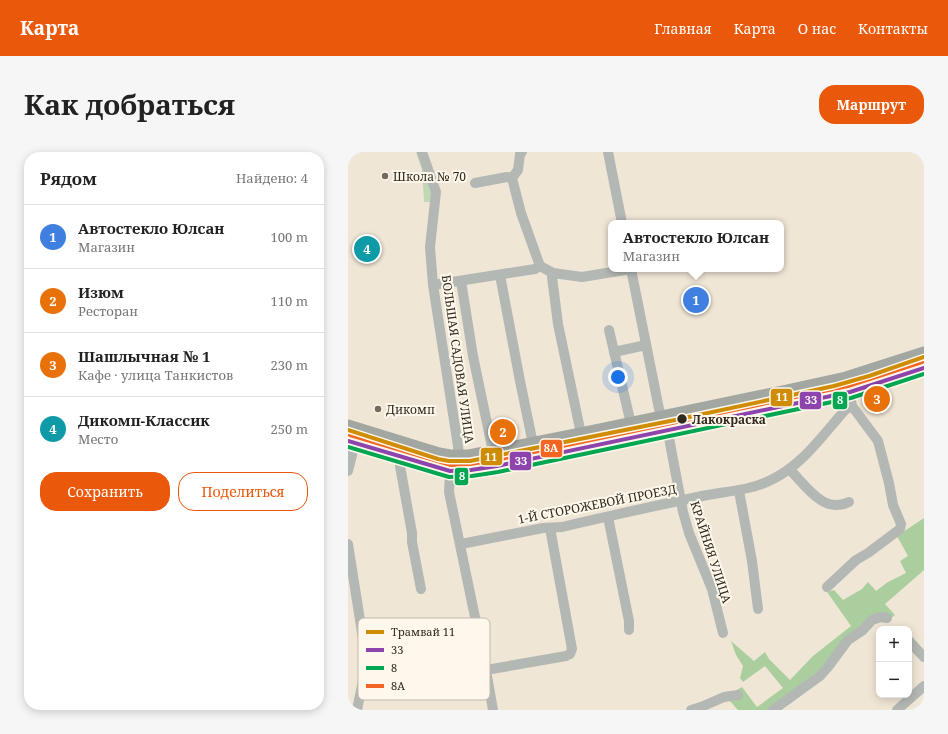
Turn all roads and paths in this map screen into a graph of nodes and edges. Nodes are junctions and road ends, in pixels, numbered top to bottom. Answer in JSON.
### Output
{"nodes":[{"id":1,"x":422,"y":152,"type":"edge"},
{"id":2,"x":522,"y":152,"type":"edge"},
{"id":3,"x":608,"y":152,"type":"edge"},
{"id":4,"x":512,"y":178,"type":"junction"},
{"id":5,"x":475,"y":183,"type":"dead end"},
{"id":6,"x":621,"y":220,"type":"edge"},
{"id":7,"x":540,"y":266,"type":"junction"},
{"id":8,"x":613,"y":272,"type":"edge"},
{"id":9,"x":632,"y":272,"type":"edge"},
{"id":10,"x":553,"y":273,"type":"junction"},
{"id":11,"x":500,"y":275,"type":"junction"},
{"id":12,"x":461,"y":281,"type":"junction"},
{"id":13,"x":433,"y":285,"type":"junction"},
{"id":14,"x":609,"y":330,"type":"dead end"},
{"id":15,"x":646,"y":345,"type":"junction"},
{"id":16,"x":614,"y":352,"type":"junction"},
{"id":17,"x":924,"y":353,"type":"edge"},
{"id":18,"x":924,"y":368,"type":"edge"},
{"id":19,"x":850,"y":392,"type":"junction"},
{"id":20,"x":852,"y":406,"type":"junction"},
{"id":21,"x":662,"y":418,"type":"junction"},
{"id":22,"x":631,"y":424,"type":"junction"},
{"id":23,"x":348,"y":426,"type":"edge"},
{"id":24,"x":666,"y":431,"type":"junction"},
{"id":25,"x":581,"y":434,"type":"junction"},
{"id":26,"x":352,"y":442,"type":"edge"},
{"id":27,"x":533,"y":444,"type":"junction"},
{"id":28,"x":493,"y":452,"type":"junction"},
{"id":29,"x":459,"y":456,"type":"junction"},
{"id":30,"x":400,"y":457,"type":"junction"},
{"id":31,"x":789,"y":469,"type":"junction"},
{"id":32,"x":348,"y":471,"type":"edge"},
{"id":33,"x":450,"y":471,"type":"junction"},
{"id":34,"x":739,"y":491,"type":"junction"},
{"id":35,"x":681,"y":501,"type":"junction"},
{"id":36,"x":849,"y":502,"type":"dead end"},
{"id":37,"x":608,"y":517,"type":"junction"},
{"id":38,"x":550,"y":528,"type":"junction"},
{"id":39,"x":348,"y":544,"type":"edge"},
{"id":40,"x":461,"y":544,"type":"junction"},
{"id":41,"x":827,"y":587,"type":"dead end"},
{"id":42,"x":421,"y":589,"type":"dead end"},
{"id":43,"x":757,"y":605,"type":"dead end"},
{"id":44,"x":360,"y":618,"type":"edge"},
{"id":45,"x":476,"y":618,"type":"edge"},
{"id":46,"x":886,"y":618,"type":"dead end"},
{"id":47,"x":629,"y":630,"type":"dead end"},
{"id":48,"x":723,"y":633,"type":"dead end"},
{"id":49,"x":912,"y":644,"type":"edge"},
{"id":50,"x":924,"y":657,"type":"edge"},
{"id":51,"x":490,"y":669,"type":"edge"},
{"id":52,"x":924,"y":686,"type":"edge"},
{"id":53,"x":490,"y":693,"type":"edge"},
{"id":54,"x":738,"y":695,"type":"dead end"},
{"id":55,"x":359,"y":700,"type":"edge"},
{"id":56,"x":357,"y":710,"type":"edge"},
{"id":57,"x":493,"y":710,"type":"edge"},
{"id":58,"x":691,"y":710,"type":"edge"},
{"id":59,"x":773,"y":710,"type":"edge"},
{"id":60,"x":898,"y":710,"type":"edge"}],
"edges":[{"from":1,"to":13,"type":"street","name":"БОЛЬШАЯ САДОВАЯ УЛИЦА"},
{"from":2,"to":4,"type":"street"},
{"from":3,"to":6,"type":"street"},
{"from":4,"to":5,"type":"street"},
{"from":4,"to":7,"type":"street"},
{"from":7,"to":10,"type":"street"},
{"from":7,"to":11,"type":"street"},
{"from":8,"to":10,"type":"street"},
{"from":9,"to":15,"type":"street","name":"КРАЙНЯЯ УЛИЦА"},
{"from":10,"to":25,"type":"street"},
{"from":11,"to":12,"type":"street"},
{"from":11,"to":27,"type":"street"},
{"from":12,"to":13,"type":"street"},
{"from":12,"to":28,"type":"street"},
{"from":13,"to":29,"type":"street","name":"БОЛЬШАЯ САДОВАЯ УЛИЦА"},
{"from":14,"to":16,"type":"street"},
{"from":15,"to":16,"type":"street"},
{"from":15,"to":21,"type":"street","name":"КРАЙНЯЯ УЛИЦА"},
{"from":16,"to":22,"type":"street"},
{"from":17,"to":21,"type":"main road"},
{"from":18,"to":19,"type":"main road"},
{"from":19,"to":20,"type":"street"},
{"from":19,"to":24,"type":"main road"},
{"from":20,"to":31,"type":"street","name":"1-Й СТОРОЖЕВОЙ ПРОЕЗД"},
{"from":20,"to":41,"type":"street"},
{"from":21,"to":22,"type":"main road"},
{"from":21,"to":24,"type":"street","name":"КРАЙНЯЯ УЛИЦА"},
{"from":22,"to":25,"type":"main road"},
{"from":23,"to":29,"type":"main road"},
{"from":24,"to":33,"type":"main road"},
{"from":24,"to":35,"type":"street","name":"КРАЙНЯЯ УЛИЦА"},
{"from":25,"to":27,"type":"main road"},
{"from":26,"to":30,"type":"main road"},
{"from":26,"to":32,"type":"street"},
{"from":27,"to":28,"type":"main road"},
{"from":28,"to":29,"type":"main road"},
{"from":29,"to":33,"type":"street","name":"БОЛЬШАЯ САДОВАЯ УЛИЦА"},
{"from":30,"to":33,"type":"main road"},
{"from":30,"to":42,"type":"street"},
{"from":31,"to":34,"type":"street","name":"1-Й СТОРОЖЕВОЙ ПРОЕЗД"},
{"from":31,"to":36,"type":"street"},
{"from":33,"to":40,"type":"street","name":"БОЛЬШАЯ САДОВАЯ УЛИЦА"},
{"from":34,"to":35,"type":"street","name":"1-Й СТОРОЖЕВОЙ ПРОЕЗД"},
{"from":34,"to":43,"type":"street"},
{"from":35,"to":37,"type":"street","name":"1-Й СТОРОЖЕВОЙ ПРОЕЗД"},
{"from":35,"to":48,"type":"street","name":"КРАЙНЯЯ УЛИЦА"},
{"from":37,"to":38,"type":"street","name":"1-Й СТОРОЖЕВОЙ ПРОЕЗД"},
{"from":37,"to":47,"type":"street"},
{"from":38,"to":40,"type":"street","name":"1-Й СТОРОЖЕВОЙ ПРОЕЗД"},
{"from":38,"to":51,"type":"street"},
{"from":39,"to":44,"type":"street"},
{"from":40,"to":45,"type":"street","name":"БОЛЬШАЯ САДОВАЯ УЛИЦА"},
{"from":46,"to":59,"type":"street"},
{"from":49,"to":50,"type":"street"},
{"from":52,"to":60,"type":"street"},
{"from":53,"to":57,"type":"street","name":"БОЛЬШАЯ САДОВАЯ УЛИЦА"},
{"from":54,"to":58,"type":"street"},
{"from":55,"to":56,"type":"street"}]}
